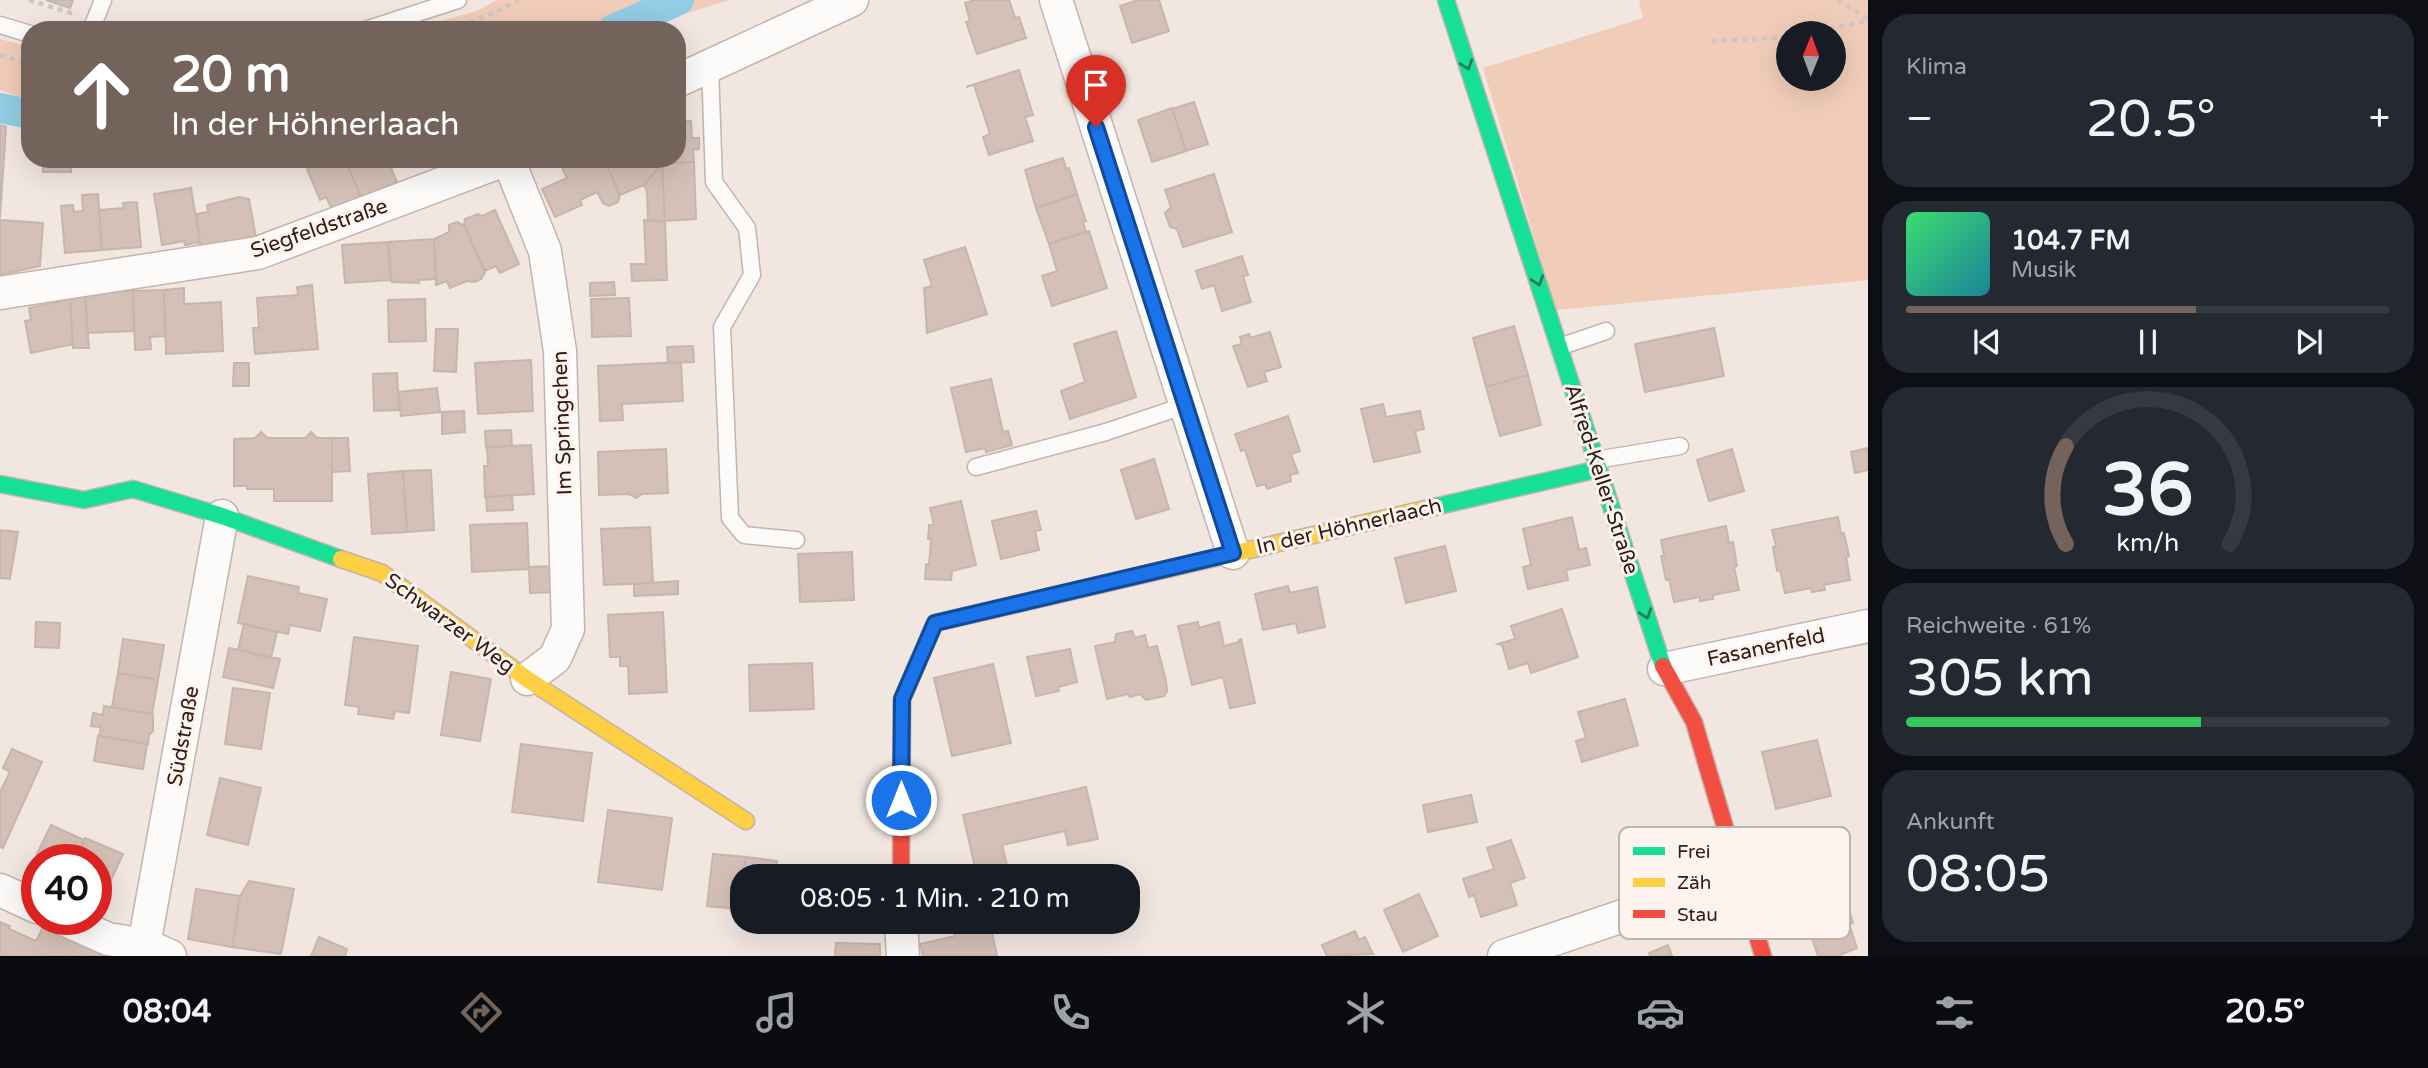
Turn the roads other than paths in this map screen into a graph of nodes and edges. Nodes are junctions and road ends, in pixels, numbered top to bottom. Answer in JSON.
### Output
{"nodes":[{"id":1,"x":103,"y":0,"type":"edge"},
{"id":2,"x":458,"y":0,"type":"edge"},
{"id":3,"x":852,"y":0,"type":"edge"},
{"id":4,"x":1056,"y":0,"type":"edge"},
{"id":5,"x":1446,"y":0,"type":"edge"},
{"id":6,"x":95,"y":21,"type":"edge"},
{"id":7,"x":393,"y":21,"type":"edge"},
{"id":8,"x":0,"y":26,"type":"edge"},
{"id":9,"x":21,"y":32,"type":"edge"},
{"id":10,"x":710,"y":66,"type":"junction"},
{"id":11,"x":686,"y":77,"type":"edge"},
{"id":12,"x":483,"y":168,"type":"edge"},
{"id":13,"x":511,"y":168,"type":"edge"},
{"id":14,"x":0,"y":293,"type":"edge"},
{"id":15,"x":1606,"y":331,"type":"dead end"},
{"id":16,"x":1559,"y":347,"type":"junction"},
{"id":17,"x":1186,"y":405,"type":"junction"},
{"id":18,"x":1681,"y":446,"type":"dead end"},
{"id":19,"x":1598,"y":465,"type":"junction"},
{"id":20,"x":976,"y":467,"type":"dead end"},
{"id":21,"x":0,"y":484,"type":"edge"},
{"id":22,"x":222,"y":516,"type":"junction"},
{"id":23,"x":796,"y":540,"type":"dead end"},
{"id":24,"x":1233,"y":553,"type":"junction"},
{"id":25,"x":1868,"y":626,"type":"edge"},
{"id":26,"x":1664,"y":669,"type":"junction"},
{"id":27,"x":527,"y":679,"type":"junction"},
{"id":28,"x":746,"y":821,"type":"dead end"},
{"id":29,"x":1724,"y":827,"type":"edge"},
{"id":30,"x":901,"y":864,"type":"edge"},
{"id":31,"x":0,"y":890,"type":"edge"},
{"id":32,"x":21,"y":900,"type":"edge"},
{"id":33,"x":1619,"y":922,"type":"edge"},
{"id":34,"x":902,"y":934,"type":"edge"},
{"id":35,"x":99,"y":935,"type":"edge"},
{"id":36,"x":1758,"y":939,"type":"edge"},
{"id":37,"x":1549,"y":949,"type":"edge"},
{"id":38,"x":152,"y":952,"type":"edge"},
{"id":39,"x":903,"y":956,"type":"edge"},
{"id":40,"x":1504,"y":956,"type":"edge"},
{"id":41,"x":1763,"y":956,"type":"edge"}],
"edges":[{"from":1,"to":6,"type":"lane"},
{"from":2,"to":7,"type":"lane"},
{"from":3,"to":10,"type":"street"},
{"from":4,"to":17,"type":"street"},
{"from":5,"to":16,"type":"street","name":"Alfred-Keller-Straße","one_way":true},
{"from":8,"to":9,"type":"lane"},
{"from":10,"to":11,"type":"street"},
{"from":10,"to":23,"type":"lane"},
{"from":12,"to":14,"type":"street","name":"Siegfeldstraße"},
{"from":13,"to":27,"type":"street","name":"Im Springchen"},
{"from":15,"to":16,"type":"lane"},
{"from":16,"to":19,"type":"street","name":"Alfred-Keller-Straße"},
{"from":17,"to":20,"type":"lane"},
{"from":17,"to":24,"type":"street"},
{"from":18,"to":19,"type":"lane"},
{"from":19,"to":24,"type":"street","name":"In der Höhnerlaach"},
{"from":19,"to":26,"type":"street","name":"Alfred-Keller-Straße","one_way":true},
{"from":21,"to":22,"type":"street","name":"Schwarzer Weg"},
{"from":22,"to":27,"type":"street","name":"Schwarzer Weg"},
{"from":22,"to":38,"type":"street","name":"Südstraße"},
{"from":24,"to":30,"type":"street","name":"In der Höhnerlaach"},
{"from":25,"to":26,"type":"street","name":"Fasanenfeld"},
{"from":26,"to":29,"type":"street","name":"Alfred-Keller-Straße"},
{"from":27,"to":28,"type":"street","name":"Schwarzer Weg"},
{"from":31,"to":32,"type":"street"},
{"from":33,"to":37,"type":"street"},
{"from":34,"to":39,"type":"street"},
{"from":35,"to":38,"type":"street"},
{"from":36,"to":41,"type":"street","name":"Alfred-Keller-Straße"},
{"from":37,"to":40,"type":"street"}]}
